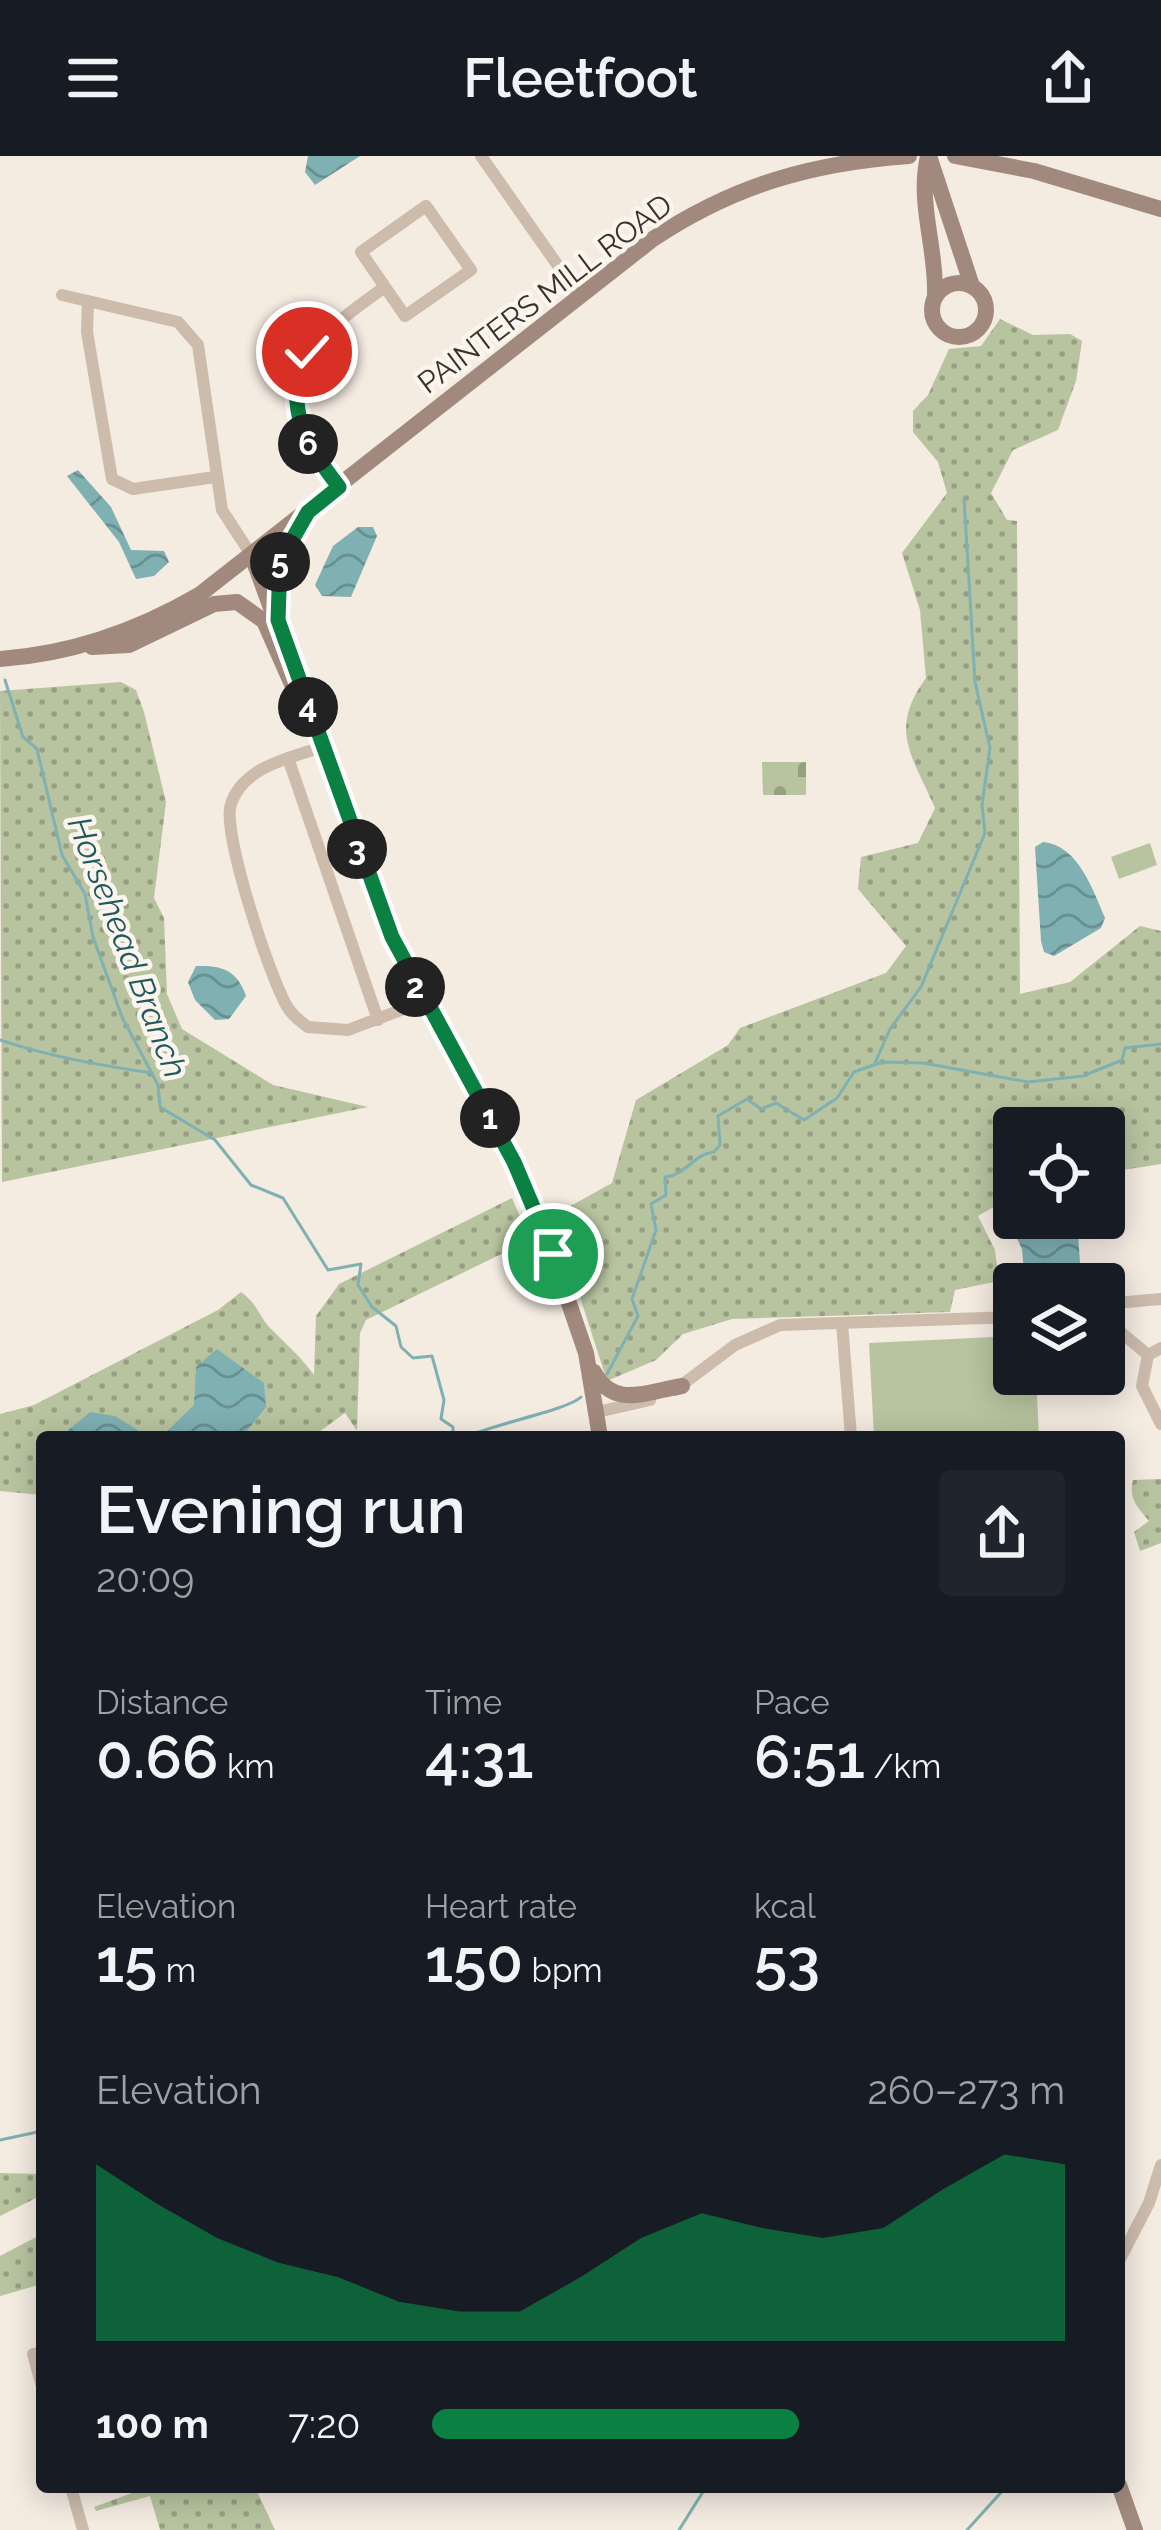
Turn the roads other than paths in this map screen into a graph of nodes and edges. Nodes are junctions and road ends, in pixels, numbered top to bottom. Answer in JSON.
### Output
{"nodes":[{"id":1,"x":481,"y":156,"type":"edge"},
{"id":2,"x":909,"y":156,"type":"edge"},
{"id":3,"x":928,"y":156,"type":"edge"},
{"id":4,"x":955,"y":156,"type":"edge"},
{"id":5,"x":792,"y":163,"type":"edge"},
{"id":6,"x":1161,"y":209,"type":"edge"},
{"id":7,"x":972,"y":286,"type":"junction"},
{"id":8,"x":385,"y":287,"type":"junction"},
{"id":9,"x":62,"y":295,"type":"dead end"},
{"id":10,"x":580,"y":297,"type":"junction"},
{"id":11,"x":934,"y":300,"type":"junction"},
{"id":12,"x":88,"y":301,"type":"junction"},
{"id":13,"x":215,"y":477,"type":"junction"},
{"id":14,"x":339,"y":487,"type":"junction"},
{"id":15,"x":308,"y":512,"type":"junction"},
{"id":16,"x":252,"y":556,"type":"junction"},
{"id":17,"x":278,"y":620,"type":"junction"},
{"id":18,"x":79,"y":647,"type":"junction"},
{"id":19,"x":0,"y":659,"type":"edge"},
{"id":20,"x":314,"y":723,"type":"junction"},
{"id":21,"x":322,"y":747,"type":"junction"},
{"id":22,"x":288,"y":758,"type":"junction"},
{"id":23,"x":422,"y":1002,"type":"junction"},
{"id":24,"x":378,"y":1020,"type":"junction"},
{"id":25,"x":1161,"y":1299,"type":"edge"},
{"id":26,"x":1125,"y":1302,"type":"edge"},
{"id":27,"x":993,"y":1318,"type":"edge"},
{"id":28,"x":842,"y":1323,"type":"junction"},
{"id":29,"x":1125,"y":1332,"type":"edge"},
{"id":30,"x":1155,"y":1352,"type":"edge"},
{"id":31,"x":586,"y":1354,"type":"junction"},
{"id":32,"x":682,"y":1386,"type":"junction"},
{"id":33,"x":597,"y":1412,"type":"junction"},
{"id":34,"x":1161,"y":1424,"type":"edge"},
{"id":35,"x":599,"y":1431,"type":"edge"},
{"id":36,"x":851,"y":1431,"type":"edge"},
{"id":37,"x":1161,"y":2165,"type":"edge"},
{"id":38,"x":1125,"y":2249,"type":"edge"},
{"id":39,"x":73,"y":2493,"type":"edge"},
{"id":40,"x":1122,"y":2493,"type":"edge"},
{"id":41,"x":83,"y":2530,"type":"edge"},
{"id":42,"x":1135,"y":2530,"type":"edge"}],
"edges":[{"from":1,"to":10,"type":"street"},
{"from":2,"to":5,"type":"main road","name":"PAINTERS MILL ROAD"},
{"from":3,"to":7,"type":"main road"},
{"from":3,"to":11,"type":"main road"},
{"from":4,"to":6,"type":"main road"},
{"from":5,"to":10,"type":"main road","name":"PAINTERS MILL ROAD"},
{"from":7,"to":11,"type":"main road"},
{"from":7,"to":11,"type":"main road"},
{"from":8,"to":8,"type":"street"},
{"from":8,"to":14,"type":"street"},
{"from":9,"to":12,"type":"street"},
{"from":10,"to":14,"type":"main road","name":"PAINTERS MILL ROAD"},
{"from":12,"to":13,"type":"street"},
{"from":12,"to":13,"type":"street"},
{"from":13,"to":16,"type":"street"},
{"from":14,"to":15,"type":"main road","name":"PAINTERS MILL ROAD"},
{"from":15,"to":16,"type":"main road","name":"PAINTERS MILL ROAD"},
{"from":15,"to":17,"type":"main road"},
{"from":16,"to":17,"type":"main road"},
{"from":16,"to":18,"type":"main road","name":"PAINTERS MILL ROAD"},
{"from":17,"to":20,"type":"main road"},
{"from":18,"to":19,"type":"main road"},
{"from":18,"to":20,"type":"main road"},
{"from":20,"to":21,"type":"main road"},
{"from":21,"to":22,"type":"street"},
{"from":21,"to":23,"type":"main road"},
{"from":22,"to":24,"type":"street"},
{"from":22,"to":24,"type":"street"},
{"from":23,"to":24,"type":"street"},
{"from":23,"to":31,"type":"main road"},
{"from":25,"to":26,"type":"street"},
{"from":27,"to":28,"type":"street"},
{"from":28,"to":32,"type":"street"},
{"from":28,"to":36,"type":"street"},
{"from":29,"to":30,"type":"street"},
{"from":30,"to":34,"type":"street"},
{"from":31,"to":32,"type":"main road"},
{"from":31,"to":33,"type":"main road"},
{"from":32,"to":33,"type":"street"},
{"from":33,"to":35,"type":"main road"},
{"from":37,"to":38,"type":"street"},
{"from":39,"to":41,"type":"street"},
{"from":40,"to":42,"type":"main road"}]}
